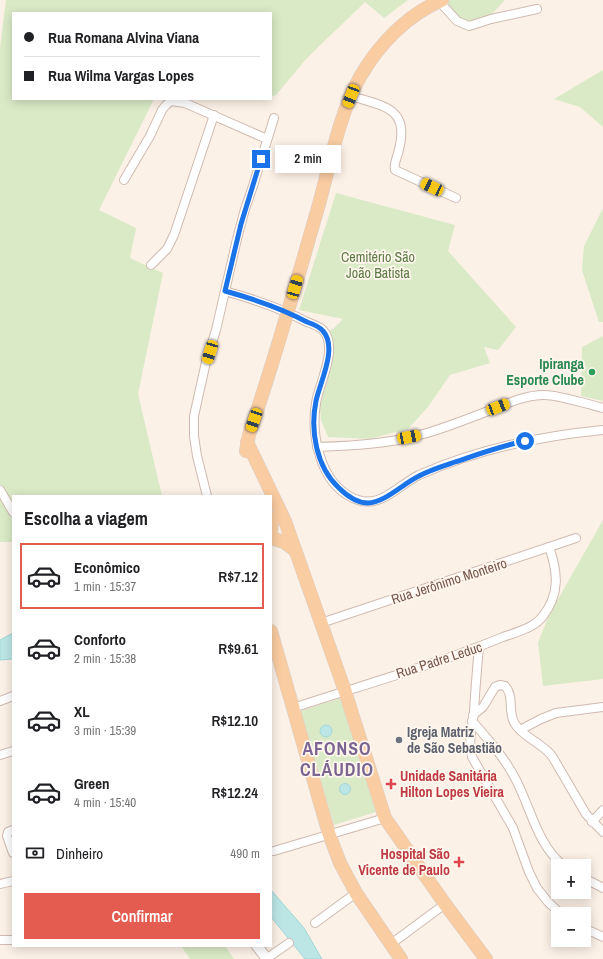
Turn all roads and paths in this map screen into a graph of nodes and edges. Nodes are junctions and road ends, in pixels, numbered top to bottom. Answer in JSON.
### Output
{"nodes":[{"id":1,"x":441,"y":1,"type":"edge"},
{"id":2,"x":538,"y":9,"type":"dead end"},
{"id":3,"x":351,"y":96,"type":"junction"},
{"id":4,"x":214,"y":115,"type":"junction"},
{"id":5,"x":274,"y":118,"type":"dead end"},
{"id":6,"x":267,"y":140,"type":"junction"},
{"id":7,"x":124,"y":180,"type":"dead end"},
{"id":8,"x":456,"y":198,"type":"dead end"},
{"id":9,"x":151,"y":265,"type":"dead end"},
{"id":10,"x":225,"y":291,"type":"junction"},
{"id":11,"x":288,"y":312,"type":"junction"},
{"id":12,"x":603,"y":408,"type":"edge"},
{"id":13,"x":603,"y":430,"type":"edge"},
{"id":14,"x":247,"y":442,"type":"junction"},
{"id":15,"x":317,"y":447,"type":"junction"},
{"id":16,"x":0,"y":490,"type":"edge"},
{"id":17,"x":208,"y":495,"type":"edge"},
{"id":18,"x":263,"y":495,"type":"edge"},
{"id":19,"x":12,"y":510,"type":"edge"},
{"id":20,"x":272,"y":538,"type":"edge"},
{"id":21,"x":576,"y":538,"type":"dead end"},
{"id":22,"x":549,"y":547,"type":"junction"},
{"id":23,"x":295,"y":550,"type":"junction"},
{"id":24,"x":321,"y":623,"type":"junction"},
{"id":25,"x":272,"y":634,"type":"edge"},
{"id":26,"x":478,"y":647,"type":"junction"},
{"id":27,"x":345,"y":691,"type":"junction"},
{"id":28,"x":12,"y":696,"type":"edge"},
{"id":29,"x":0,"y":700,"type":"edge"},
{"id":30,"x":603,"y":707,"type":"edge"},
{"id":31,"x":293,"y":708,"type":"junction"},
{"id":32,"x":473,"y":718,"type":"junction"},
{"id":33,"x":520,"y":730,"type":"junction"},
{"id":34,"x":12,"y":750,"type":"edge"},
{"id":35,"x":0,"y":755,"type":"edge"},
{"id":36,"x":603,"y":810,"type":"edge"},
{"id":37,"x":385,"y":818,"type":"junction"},
{"id":38,"x":592,"y":822,"type":"junction"},
{"id":39,"x":12,"y":830,"type":"edge"},
{"id":40,"x":603,"y":832,"type":"edge"},
{"id":41,"x":329,"y":834,"type":"junction"},
{"id":42,"x":12,"y":850,"type":"edge"},
{"id":43,"x":274,"y":851,"type":"dead end"},
{"id":44,"x":556,"y":859,"type":"edge"},
{"id":45,"x":12,"y":881,"type":"edge"},
{"id":46,"x":591,"y":882,"type":"edge"},
{"id":47,"x":0,"y":884,"type":"edge"},
{"id":48,"x":603,"y":888,"type":"edge"},
{"id":49,"x":356,"y":894,"type":"junction"},
{"id":50,"x":445,"y":904,"type":"junction"},
{"id":51,"x":554,"y":907,"type":"edge"},
{"id":52,"x":316,"y":923,"type":"dead end"},
{"id":53,"x":591,"y":931,"type":"edge"},
{"id":54,"x":603,"y":937,"type":"edge"},
{"id":55,"x":0,"y":940,"type":"edge"},
{"id":56,"x":12,"y":940,"type":"edge"},
{"id":57,"x":289,"y":943,"type":"dead end"},
{"id":58,"x":391,"y":944,"type":"junction"},
{"id":59,"x":258,"y":947,"type":"edge"},
{"id":60,"x":266,"y":959,"type":"edge"},
{"id":61,"x":402,"y":959,"type":"edge"},
{"id":62,"x":486,"y":959,"type":"edge"}],
"edges":[{"from":1,"to":2,"type":"street"},
{"from":1,"to":3,"type":"main road"},
{"from":3,"to":8,"type":"street"},
{"from":3,"to":11,"type":"main road"},
{"from":4,"to":6,"type":"street"},
{"from":4,"to":7,"type":"street"},
{"from":4,"to":9,"type":"street"},
{"from":5,"to":6,"type":"street"},
{"from":6,"to":10,"type":"street"},
{"from":10,"to":11,"type":"street"},
{"from":10,"to":17,"type":"street"},
{"from":11,"to":14,"type":"main road"},
{"from":11,"to":15,"type":"street"},
{"from":12,"to":15,"type":"street"},
{"from":13,"to":15,"type":"street"},
{"from":14,"to":18,"type":"main road"},
{"from":14,"to":23,"type":"main road"},
{"from":16,"to":19,"type":"street"},
{"from":20,"to":23,"type":"main road"},
{"from":21,"to":22,"type":"street","name":"Rua Jerônimo Monteiro"},
{"from":22,"to":24,"type":"street","name":"Rua Jerônimo Monteiro"},
{"from":22,"to":26,"type":"street","name":"Rua Padre Leduc"},
{"from":23,"to":24,"type":"main road"},
{"from":24,"to":27,"type":"main road"},
{"from":25,"to":31,"type":"main road"},
{"from":26,"to":27,"type":"street","name":"Rua Padre Leduc"},
{"from":26,"to":32,"type":"street"},
{"from":27,"to":31,"type":"street","name":"Rua Padre Leduc"},
{"from":27,"to":37,"type":"main road"},
{"from":28,"to":29,"type":"street"},
{"from":30,"to":33,"type":"street"},
{"from":31,"to":41,"type":"main road"},
{"from":32,"to":33,"type":"street"},
{"from":32,"to":44,"type":"street"},
{"from":32,"to":51,"type":"street"},
{"from":33,"to":38,"type":"street"},
{"from":34,"to":35,"type":"street"},
{"from":36,"to":38,"type":"street"},
{"from":37,"to":41,"type":"street"},
{"from":37,"to":50,"type":"main road"},
{"from":38,"to":40,"type":"street"},
{"from":39,"to":42,"type":"street"},
{"from":41,"to":43,"type":"street"},
{"from":41,"to":49,"type":"main road"},
{"from":45,"to":47,"type":"street"},
{"from":46,"to":48,"type":"street"},
{"from":49,"to":52,"type":"street"},
{"from":49,"to":58,"type":"main road"},
{"from":50,"to":58,"type":"street"},
{"from":50,"to":62,"type":"main road"},
{"from":53,"to":54,"type":"street"},
{"from":55,"to":56,"type":"street"},
{"from":57,"to":60,"type":"street"},
{"from":58,"to":61,"type":"main road"},
{"from":59,"to":60,"type":"street"}]}
